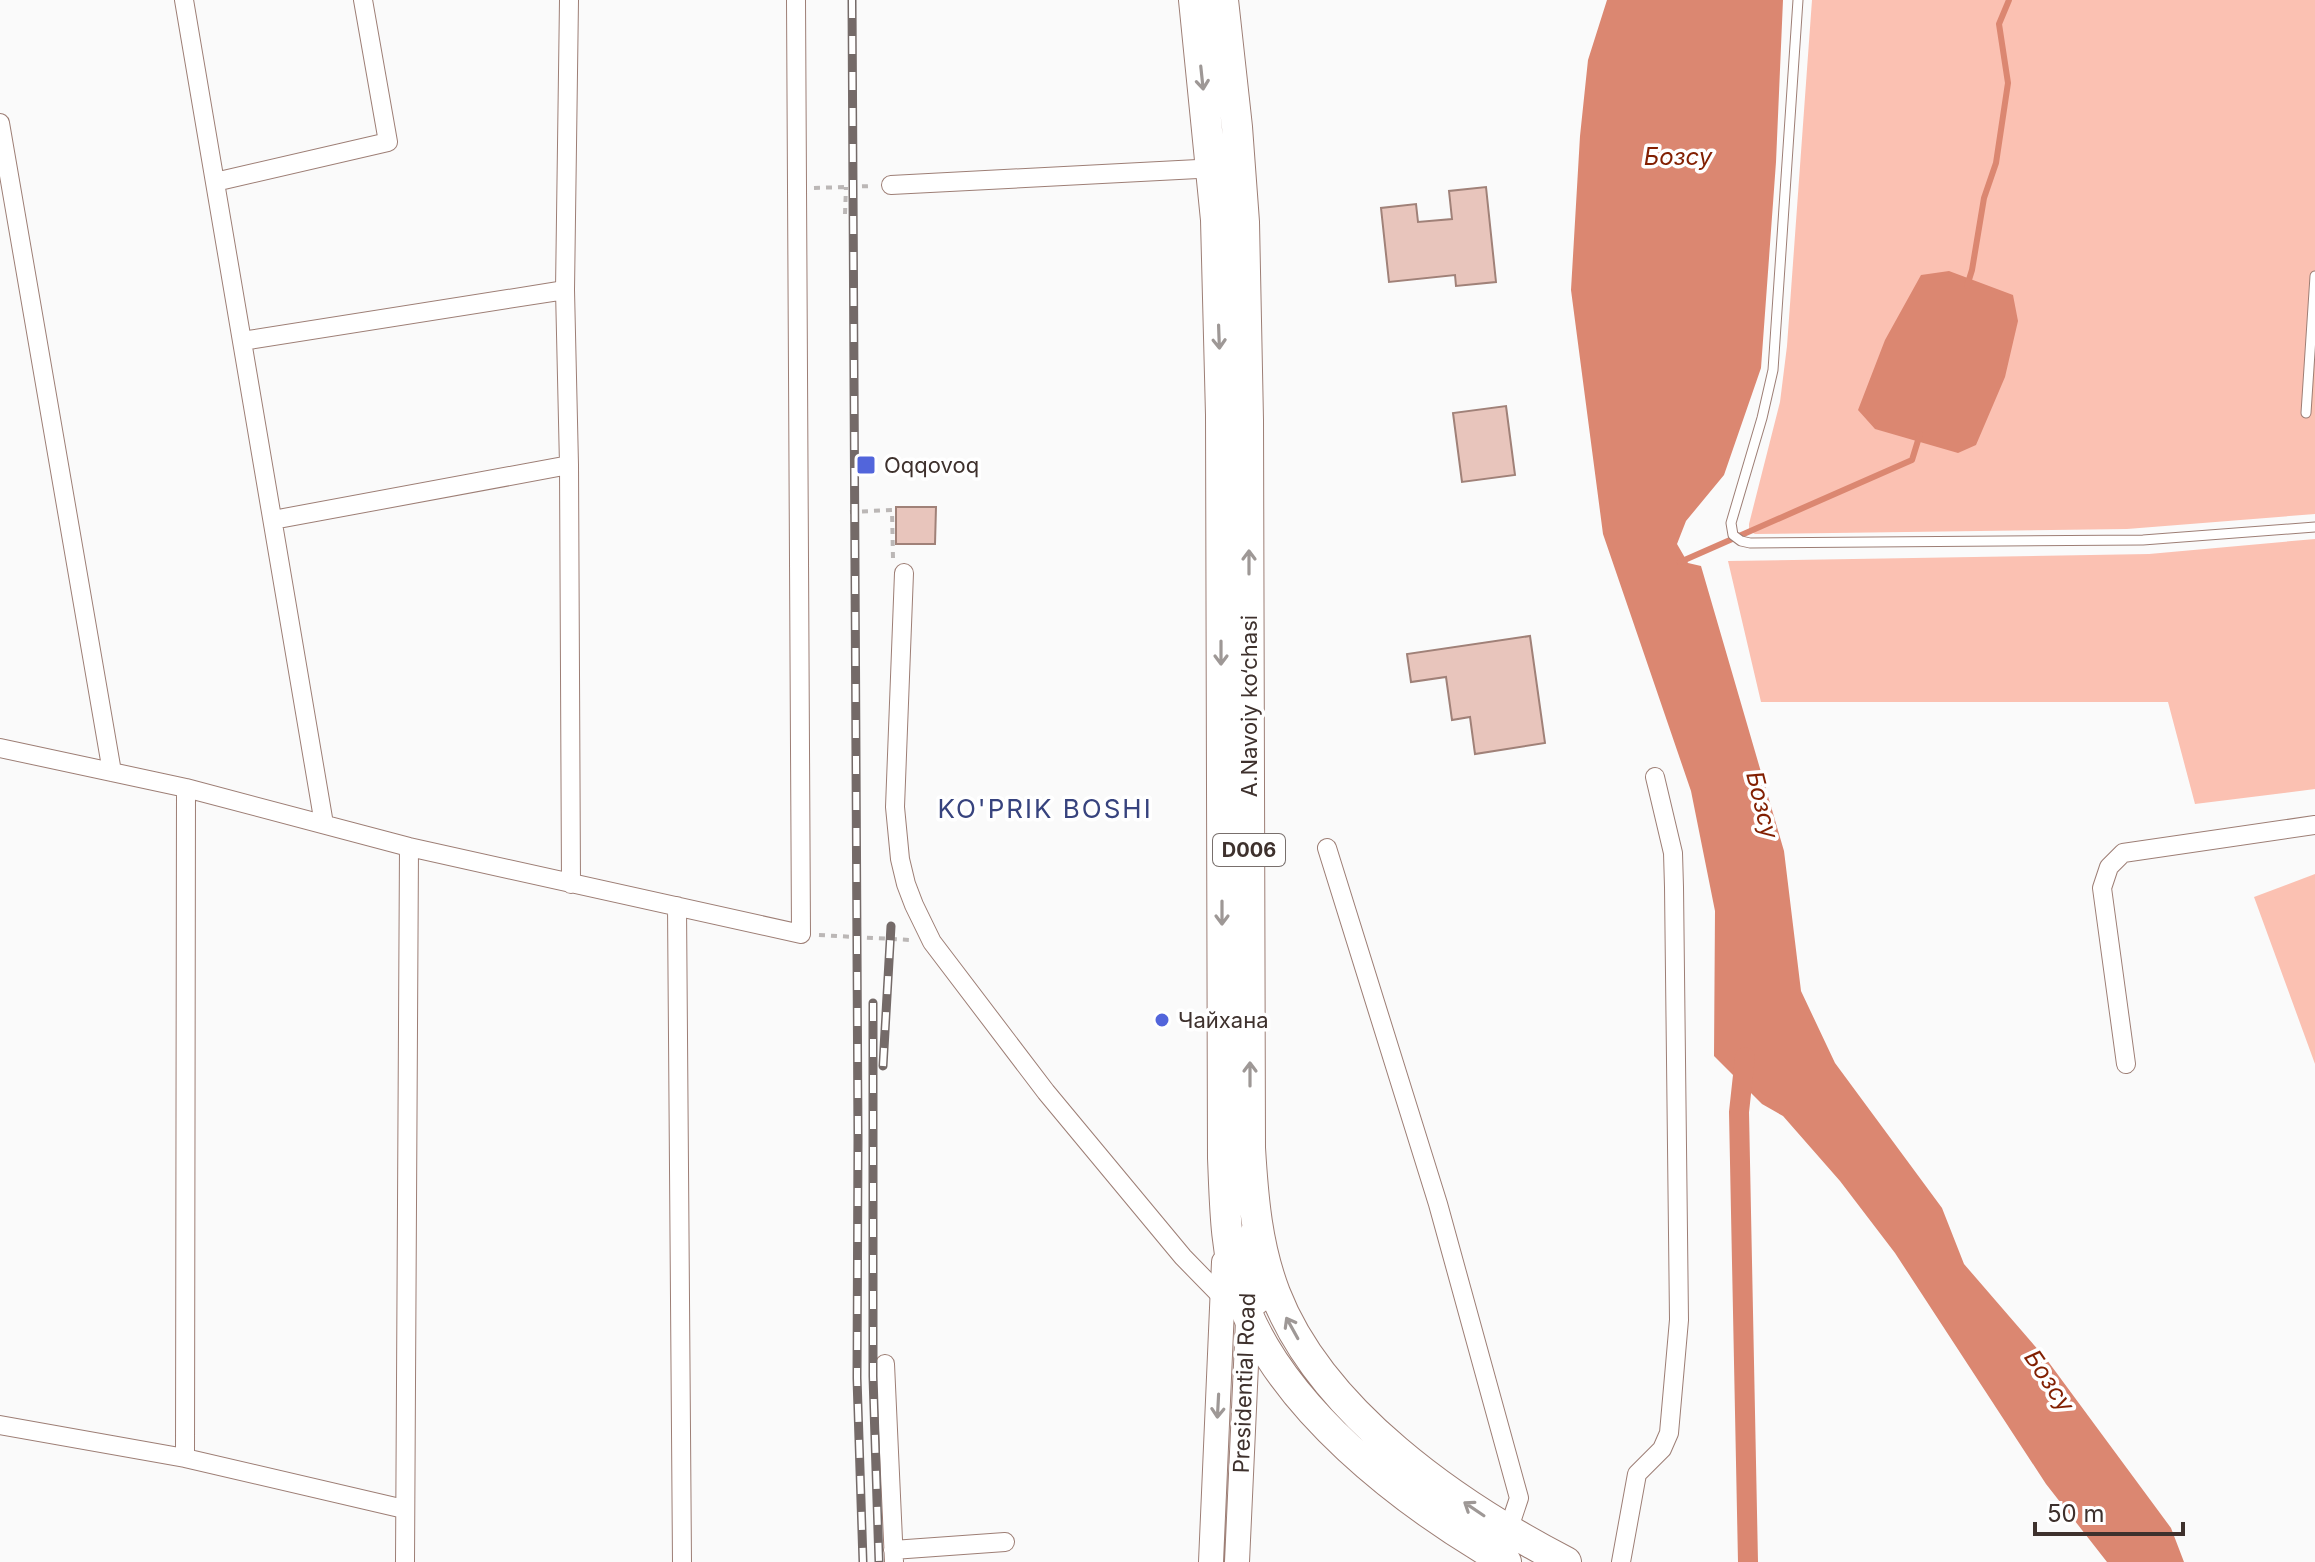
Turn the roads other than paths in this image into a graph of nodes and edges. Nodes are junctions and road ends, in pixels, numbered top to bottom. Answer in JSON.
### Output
{"nodes":[{"id":1,"x":184,"y":0,"type":"edge"},
{"id":2,"x":363,"y":0,"type":"edge"},
{"id":3,"x":569,"y":0,"type":"edge"},
{"id":4,"x":796,"y":0,"type":"edge"},
{"id":5,"x":1194,"y":0,"type":"edge"},
{"id":6,"x":1223,"y":0,"type":"edge"},
{"id":7,"x":1798,"y":0,"type":"edge"},
{"id":8,"x":0,"y":123,"type":"edge"},
{"id":9,"x":1223,"y":132,"type":"junction"},
{"id":10,"x":1226,"y":168,"type":"junction"},
{"id":11,"x":215,"y":182,"type":"junction"},
{"id":12,"x":891,"y":185,"type":"road end"},
{"id":13,"x":1230,"y":221,"type":"junction"},
{"id":14,"x":2315,"y":276,"type":"edge"},
{"id":15,"x":565,"y":290,"type":"junction"},
{"id":16,"x":242,"y":341,"type":"junction"},
{"id":17,"x":2306,"y":413,"type":"dead end"},
{"id":18,"x":569,"y":465,"type":"junction"},
{"id":19,"x":273,"y":520,"type":"junction"},
{"id":20,"x":2315,"y":527,"type":"edge"},
{"id":21,"x":904,"y":573,"type":"road end"},
{"id":22,"x":0,"y":748,"type":"edge"},
{"id":23,"x":112,"y":772,"type":"junction"},
{"id":24,"x":1655,"y":777,"type":"dead end"},
{"id":25,"x":186,"y":788,"type":"junction"},
{"id":26,"x":324,"y":824,"type":"junction"},
{"id":27,"x":2315,"y":825,"type":"edge"},
{"id":28,"x":409,"y":847,"type":"junction"},
{"id":29,"x":1327,"y":848,"type":"dead end"},
{"id":30,"x":571,"y":884,"type":"junction"},
{"id":31,"x":677,"y":906,"type":"junction"},
{"id":32,"x":2126,"y":1064,"type":"dead end"},
{"id":33,"x":1254,"y":1205,"type":"junction"},
{"id":34,"x":1275,"y":1292,"type":"junction"},
{"id":35,"x":1235,"y":1306,"type":"junction"},
{"id":36,"x":885,"y":1364,"type":"dead end"},
{"id":37,"x":0,"y":1425,"type":"edge"},
{"id":38,"x":185,"y":1458,"type":"junction"},
{"id":39,"x":404,"y":1509,"type":"junction"},
{"id":40,"x":1508,"y":1531,"type":"junction"},
{"id":41,"x":1005,"y":1542,"type":"dead end"},
{"id":42,"x":893,"y":1556,"type":"edge"},
{"id":43,"x":405,"y":1562,"type":"edge"},
{"id":44,"x":682,"y":1562,"type":"edge"},
{"id":45,"x":1211,"y":1562,"type":"edge"},
{"id":46,"x":1237,"y":1562,"type":"edge"},
{"id":47,"x":1506,"y":1562,"type":"edge"},
{"id":48,"x":1566,"y":1562,"type":"edge"},
{"id":49,"x":1621,"y":1562,"type":"edge"}],
"edges":[{"from":1,"to":11,"type":"street"},
{"from":2,"to":11,"type":"street"},
{"from":3,"to":15,"type":"street"},
{"from":4,"to":31,"type":"street"},
{"from":5,"to":9,"type":"main road","number":"D006","one_way":true},
{"from":6,"to":9,"type":"main road","number":"D006"},
{"from":7,"to":20,"type":"lane"},
{"from":8,"to":23,"type":"street"},
{"from":9,"to":10,"type":"main road","number":"D006"},
{"from":10,"to":12,"type":"street"},
{"from":10,"to":13,"type":"main road","number":"D006"},
{"from":11,"to":16,"type":"street"},
{"from":33,"to":13,"type":"main road","name":"A.Navoiy ko‘chasi","number":"D006","one_way":true},
{"from":13,"to":35,"type":"main road","number":"D006","one_way":true},
{"from":14,"to":17,"type":"lane"},
{"from":15,"to":16,"type":"street"},
{"from":15,"to":18,"type":"street"},
{"from":16,"to":19,"type":"street"},
{"from":18,"to":19,"type":"street"},
{"from":18,"to":30,"type":"street"},
{"from":19,"to":26,"type":"street"},
{"from":21,"to":35,"type":"street"},
{"from":22,"to":23,"type":"street"},
{"from":23,"to":25,"type":"street"},
{"from":24,"to":49,"type":"street"},
{"from":25,"to":26,"type":"street"},
{"from":25,"to":38,"type":"street"},
{"from":26,"to":28,"type":"street"},
{"from":27,"to":32,"type":"street"},
{"from":28,"to":30,"type":"street"},
{"from":28,"to":39,"type":"street"},
{"from":29,"to":40,"type":"street"},
{"from":30,"to":31,"type":"street"},
{"from":31,"to":44,"type":"street"},
{"from":33,"to":34,"type":"main road","name":"A.Navoiy ko‘chasi","number":"D006"},
{"from":33,"to":35,"type":"street","name":"Presidential Road"},
{"from":34,"to":35,"type":"street"},
{"from":40,"to":34,"type":"main road","name":"A.Navoiy ko‘chasi","number":"D006","one_way":true},
{"from":35,"to":45,"type":"street","name":"Presidential Road","one_way":true},
{"from":35,"to":46,"type":"street","name":"Presidential Road"},
{"from":35,"to":47,"type":"main road","number":"D006"},
{"from":36,"to":42,"type":"street"},
{"from":37,"to":38,"type":"street"},
{"from":38,"to":39,"type":"street"},
{"from":39,"to":43,"type":"street"},
{"from":40,"to":48,"type":"main road","name":"A.Navoiy ko‘chasi","number":"D006"},
{"from":41,"to":42,"type":"street"}]}
